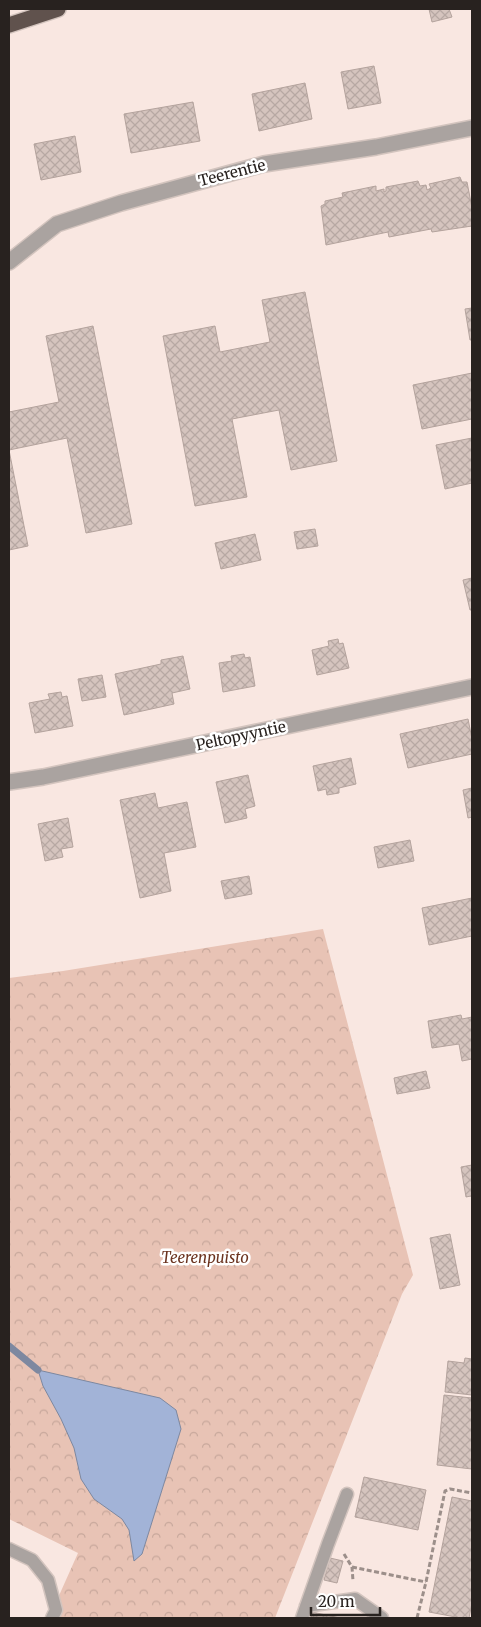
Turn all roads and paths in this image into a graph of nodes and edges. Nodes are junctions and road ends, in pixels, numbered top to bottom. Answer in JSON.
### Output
{"nodes":[{"id":1,"x":58,"y":9,"type":"edge"},
{"id":2,"x":9,"y":24,"type":"edge"},
{"id":3,"x":472,"y":128,"type":"edge"},
{"id":4,"x":9,"y":262,"type":"edge"},
{"id":5,"x":472,"y":687,"type":"edge"},
{"id":6,"x":9,"y":782,"type":"edge"},
{"id":7,"x":472,"y":1493,"type":"edge"},
{"id":8,"x":347,"y":1494,"type":"dead end"},
{"id":9,"x":328,"y":1544,"type":"junction"},
{"id":10,"x":9,"y":1549,"type":"edge"},
{"id":11,"x":352,"y":1567,"type":"junction"},
{"id":12,"x":426,"y":1582,"type":"junction"},
{"id":13,"x":355,"y":1599,"type":"junction"},
{"id":14,"x":304,"y":1612,"type":"edge"},
{"id":15,"x":52,"y":1618,"type":"edge"},
{"id":16,"x":382,"y":1618,"type":"edge"},
{"id":17,"x":417,"y":1618,"type":"edge"}],
"edges":[{"from":1,"to":2,"type":"highway"},
{"from":3,"to":4,"type":"street","name":"Teerentie"},
{"from":5,"to":6,"type":"street","name":"Peltopyyntie"},
{"from":7,"to":12,"type":"path"},
{"from":8,"to":9,"type":"lane"},
{"from":9,"to":11,"type":"path"},
{"from":9,"to":14,"type":"lane"},
{"from":10,"to":15,"type":"lane"},
{"from":11,"to":12,"type":"path"},
{"from":11,"to":13,"type":"path"},
{"from":12,"to":17,"type":"path"},
{"from":13,"to":14,"type":"lane"},
{"from":13,"to":16,"type":"lane"}]}
